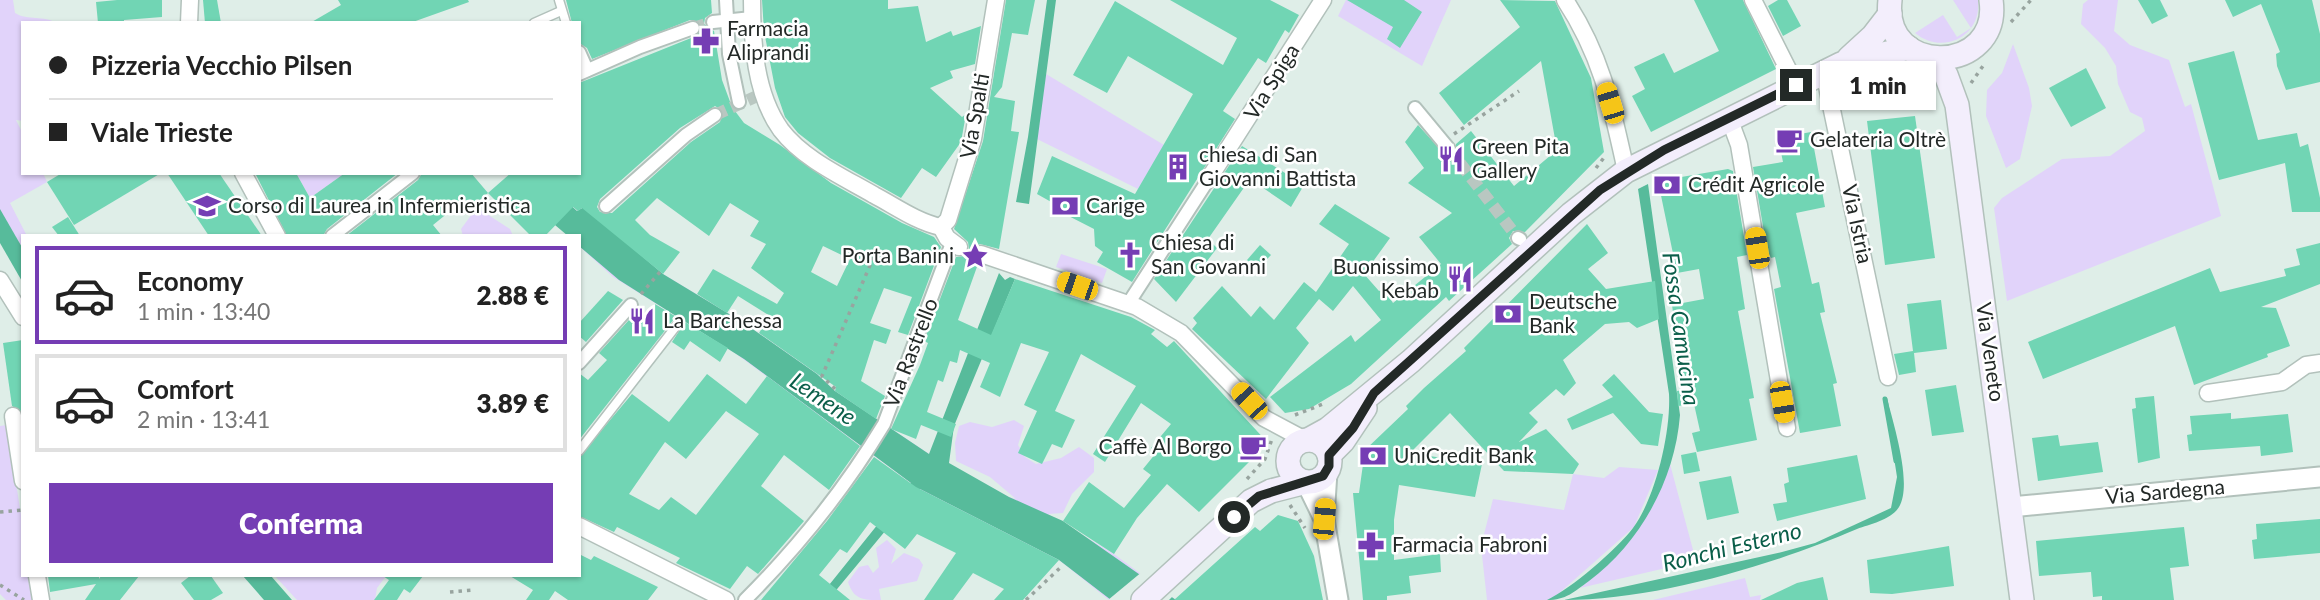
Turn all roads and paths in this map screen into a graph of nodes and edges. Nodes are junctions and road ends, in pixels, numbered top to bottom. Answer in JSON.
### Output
{"nodes":[{"id":1,"x":190,"y":0,"type":"edge"},
{"id":2,"x":559,"y":0,"type":"edge"},
{"id":3,"x":726,"y":0,"type":"edge"},
{"id":4,"x":752,"y":0,"type":"edge"},
{"id":5,"x":996,"y":0,"type":"edge"},
{"id":6,"x":1323,"y":0,"type":"edge"},
{"id":7,"x":1564,"y":0,"type":"edge"},
{"id":8,"x":1753,"y":0,"type":"edge"},
{"id":9,"x":1991,"y":0,"type":"edge"},
{"id":10,"x":2011,"y":0,"type":"edge"},
{"id":11,"x":1890,"y":7,"type":"edge"},
{"id":12,"x":561,"y":11,"type":"junction"},
{"id":13,"x":752,"y":18,"type":"junction"},
{"id":14,"x":726,"y":19,"type":"junction"},
{"id":15,"x":189,"y":21,"type":"edge"},
{"id":16,"x":538,"y":21,"type":"edge"},
{"id":17,"x":565,"y":21,"type":"edge"},
{"id":18,"x":713,"y":22,"type":"tunnel mouth"},
{"id":19,"x":1990,"y":23,"type":"junction"},
{"id":20,"x":693,"y":28,"type":"tunnel mouth"},
{"id":21,"x":1975,"y":46,"type":"junction"},
{"id":22,"x":1909,"y":48,"type":"junction"},
{"id":23,"x":1936,"y":59,"type":"junction"},
{"id":24,"x":1833,"y":68,"type":"junction"},
{"id":25,"x":583,"y":72,"type":"edge"},
{"id":26,"x":1796,"y":85,"type":"junction"},
{"id":27,"x":1519,"y":91,"type":"dead end"},
{"id":28,"x":739,"y":102,"type":"dead end"},
{"id":29,"x":1957,"y":105,"type":"junction"},
{"id":30,"x":1415,"y":108,"type":"dead end"},
{"id":31,"x":715,"y":115,"type":"tunnel mouth"},
{"id":32,"x":1729,"y":118,"type":"junction"},
{"id":33,"x":1445,"y":145,"type":"joint"},
{"id":34,"x":1626,"y":171,"type":"junction"},
{"id":35,"x":244,"y":175,"type":"edge"},
{"id":36,"x":410,"y":175,"type":"edge"},
{"id":37,"x":1208,"y":180,"type":"joint"},
{"id":38,"x":606,"y":206,"type":"dead end"},
{"id":39,"x":941,"y":227,"type":"junction"},
{"id":40,"x":276,"y":234,"type":"edge"},
{"id":41,"x":335,"y":234,"type":"edge"},
{"id":42,"x":955,"y":245,"type":"joint"},
{"id":43,"x":875,"y":254,"type":"dead end"},
{"id":44,"x":981,"y":254,"type":"dead end"},
{"id":45,"x":660,"y":272,"type":"dead end"},
{"id":46,"x":0,"y":280,"type":"edge"},
{"id":47,"x":1128,"y":304,"type":"junction"},
{"id":48,"x":631,"y":305,"type":"joint"},
{"id":49,"x":21,"y":314,"type":"edge"},
{"id":50,"x":677,"y":325,"type":"dead end"},
{"id":51,"x":581,"y":361,"type":"edge"},
{"id":52,"x":2320,"y":363,"type":"edge"},
{"id":53,"x":1888,"y":377,"type":"dead end"},
{"id":54,"x":835,"y":389,"type":"dead end"},
{"id":55,"x":1374,"y":393,"type":"junction"},
{"id":56,"x":2208,"y":393,"type":"dead end"},
{"id":57,"x":12,"y":416,"type":"edge"},
{"id":58,"x":1279,"y":426,"type":"junction"},
{"id":59,"x":1787,"y":428,"type":"dead end"},
{"id":60,"x":1302,"y":444,"type":"junction"},
{"id":61,"x":581,"y":448,"type":"edge"},
{"id":62,"x":1328,"y":463,"type":"junction"},
{"id":63,"x":21,"y":469,"type":"edge"},
{"id":64,"x":2320,"y":477,"type":"edge"},
{"id":65,"x":1306,"y":482,"type":"junction"},
{"id":66,"x":1256,"y":496,"type":"junction"},
{"id":67,"x":2011,"y":507,"type":"junction"},
{"id":68,"x":21,"y":510,"type":"edge"},
{"id":69,"x":0,"y":512,"type":"edge"},
{"id":70,"x":1324,"y":519,"type":"junction"},
{"id":71,"x":581,"y":527,"type":"edge"},
{"id":72,"x":1310,"y":539,"type":"dead end"},
{"id":73,"x":1062,"y":566,"type":"dead end"},
{"id":74,"x":37,"y":577,"type":"edge"},
{"id":75,"x":0,"y":584,"type":"edge"},
{"id":76,"x":474,"y":590,"type":"dead end"},
{"id":77,"x":450,"y":592,"type":"dead end"},
{"id":78,"x":1150,"y":593,"type":"edge"},
{"id":79,"x":24,"y":600,"type":"edge"},
{"id":80,"x":41,"y":600,"type":"edge"},
{"id":81,"x":726,"y":600,"type":"edge"},
{"id":82,"x":746,"y":600,"type":"edge"},
{"id":83,"x":1026,"y":600,"type":"edge"},
{"id":84,"x":1338,"y":600,"type":"edge"},
{"id":85,"x":2022,"y":600,"type":"edge"}],
"edges":[{"from":1,"to":15,"type":"street"},
{"from":2,"to":12,"type":"lane"},
{"from":3,"to":14,"type":"street"},
{"from":4,"to":13,"type":"street"},
{"from":5,"to":39,"type":"street","name":"Via Spalti"},
{"from":6,"to":37,"type":"street","name":"Via Spiga"},
{"from":7,"to":34,"type":"street"},
{"from":8,"to":26,"type":"street"},
{"from":9,"to":19,"type":"main road"},
{"from":10,"to":19,"type":"main road","name":"Via Veneto"},
{"from":11,"to":22,"type":"main road"},
{"from":11,"to":24,"type":"main road"},
{"from":12,"to":16,"type":"lane"},
{"from":12,"to":17,"type":"lane"},
{"from":13,"to":14,"type":"street"},
{"from":13,"to":39,"type":"street"},
{"from":14,"to":18,"type":"street"},
{"from":14,"to":28,"type":"street"},
{"from":19,"to":21,"type":"main road","name":"Via Veneto"},
{"from":20,"to":25,"type":"street"},
{"from":21,"to":23,"type":"main road"},
{"from":21,"to":29,"type":"main road","name":"Via Veneto"},
{"from":22,"to":23,"type":"main road"},
{"from":22,"to":24,"type":"main road"},
{"from":23,"to":29,"type":"main road","name":"Via Veneto"},
{"from":24,"to":26,"type":"main road"},
{"from":24,"to":53,"type":"street","name":"Via Istria"},
{"from":26,"to":32,"type":"main road"},
{"from":27,"to":33,"type":"path"},
{"from":29,"to":67,"type":"main road","name":"Via Veneto"},
{"from":30,"to":33,"type":"street"},
{"from":31,"to":38,"type":"street"},
{"from":32,"to":34,"type":"main road"},
{"from":32,"to":59,"type":"street"},
{"from":34,"to":55,"type":"main road"},
{"from":35,"to":40,"type":"street"},
{"from":36,"to":41,"type":"street"},
{"from":37,"to":47,"type":"street","name":"Via Spiga"},
{"from":39,"to":42,"type":"street"},
{"from":42,"to":82,"type":"street","name":"Via Rastrello"},
{"from":43,"to":54,"type":"path"},
{"from":44,"to":47,"type":"street"},
{"from":45,"to":48,"type":"path"},
{"from":46,"to":49,"type":"street"},
{"from":47,"to":58,"type":"street"},
{"from":48,"to":51,"type":"street"},
{"from":50,"to":61,"type":"lane"},
{"from":52,"to":56,"type":"street"},
{"from":55,"to":60,"type":"main road"},
{"from":55,"to":62,"type":"main road"},
{"from":57,"to":63,"type":"street"},
{"from":58,"to":60,"type":"street"},
{"from":58,"to":66,"type":"path"},
{"from":60,"to":62,"type":"main road"},
{"from":60,"to":65,"type":"main road"},
{"from":60,"to":66,"type":"main road"},
{"from":62,"to":65,"type":"main road"},
{"from":62,"to":70,"type":"street"},
{"from":64,"to":67,"type":"street","name":"Via Sardegna"},
{"from":65,"to":66,"type":"main road"},
{"from":65,"to":70,"type":"street"},
{"from":66,"to":72,"type":"path"},
{"from":66,"to":78,"type":"main road"},
{"from":67,"to":85,"type":"main road","name":"Via Veneto"},
{"from":68,"to":69,"type":"path"},
{"from":70,"to":84,"type":"street"},
{"from":71,"to":81,"type":"street"},
{"from":73,"to":83,"type":"path"},
{"from":74,"to":80,"type":"street"},
{"from":75,"to":79,"type":"path"},
{"from":76,"to":77,"type":"path"}]}
